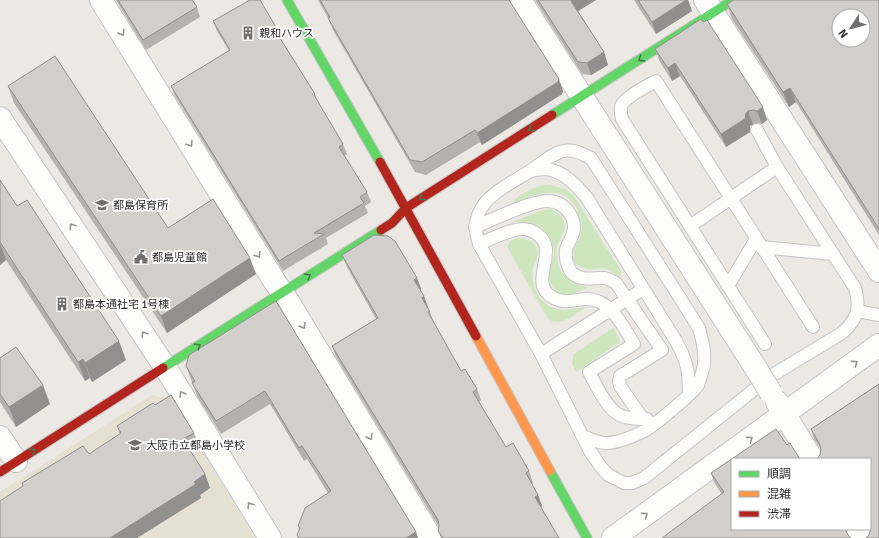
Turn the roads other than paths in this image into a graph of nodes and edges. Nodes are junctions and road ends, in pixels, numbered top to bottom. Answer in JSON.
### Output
{"nodes":[{"id":1,"x":101,"y":0,"type":"edge"},
{"id":2,"x":287,"y":0,"type":"edge"},
{"id":3,"x":520,"y":0,"type":"edge"},
{"id":4,"x":733,"y":0,"type":"edge"},
{"id":5,"x":709,"y":6,"type":"edge"},
{"id":6,"x":582,"y":97,"type":"junction"},
{"id":7,"x":0,"y":118,"type":"edge"},
{"id":8,"x":757,"y":130,"type":"dead end"},
{"id":9,"x":777,"y":167,"type":"junction"},
{"id":10,"x":530,"y":171,"type":"junction"},
{"id":11,"x":730,"y":199,"type":"junction"},
{"id":12,"x":406,"y":208,"type":"junction"},
{"id":13,"x":690,"y":226,"type":"junction"},
{"id":14,"x":475,"y":227,"type":"junction"},
{"id":15,"x":758,"y":243,"type":"junction"},
{"id":16,"x":479,"y":244,"type":"junction"},
{"id":17,"x":833,"y":254,"type":"junction"},
{"id":18,"x":879,"y":271,"type":"edge"},
{"id":19,"x":728,"y":286,"type":"junction"},
{"id":20,"x":643,"y":289,"type":"junction"},
{"id":21,"x":282,"y":293,"type":"junction"},
{"id":22,"x":628,"y":300,"type":"junction"},
{"id":23,"x":611,"y":310,"type":"junction"},
{"id":24,"x":857,"y":311,"type":"junction"},
{"id":25,"x":879,"y":315,"type":"edge"},
{"id":26,"x":813,"y":327,"type":"dead end"},
{"id":27,"x":765,"y":344,"type":"dead end"},
{"id":28,"x":879,"y":345,"type":"edge"},
{"id":29,"x":541,"y":354,"type":"junction"},
{"id":30,"x":165,"y":367,"type":"junction"},
{"id":31,"x":689,"y":394,"type":"junction"},
{"id":32,"x":784,"y":415,"type":"junction"},
{"id":33,"x":663,"y":417,"type":"junction"},
{"id":34,"x":643,"y":419,"type":"junction"},
{"id":35,"x":583,"y":436,"type":"junction"},
{"id":36,"x":0,"y":437,"type":"edge"},
{"id":37,"x":811,"y":458,"type":"edge"},
{"id":38,"x":8,"y":467,"type":"edge"},
{"id":39,"x":270,"y":538,"type":"edge"},
{"id":40,"x":431,"y":538,"type":"edge"},
{"id":41,"x":587,"y":538,"type":"edge"},
{"id":42,"x":613,"y":538,"type":"edge"}],
"edges":[{"from":1,"to":21,"type":"street","one_way":true},
{"from":2,"to":12,"type":"street"},
{"from":3,"to":6,"type":"street"},
{"from":4,"to":5,"type":"street"},
{"from":5,"to":6,"type":"street","one_way":true},
{"from":5,"to":18,"type":"street"},
{"from":6,"to":12,"type":"street","one_way":true},
{"from":6,"to":32,"type":"street","bridge":true},
{"from":30,"to":7,"type":"street","one_way":true},
{"from":8,"to":9,"type":"lane"},
{"from":9,"to":11,"type":"lane"},
{"from":9,"to":17,"type":"lane"},
{"from":10,"to":14,"type":"lane"},
{"from":10,"to":20,"type":"lane"},
{"from":10,"to":31,"type":"lane"},
{"from":11,"to":13,"type":"lane"},
{"from":11,"to":13,"type":"lane"},
{"from":11,"to":15,"type":"lane"},
{"from":21,"to":12,"type":"street","one_way":true},
{"from":12,"to":41,"type":"street"},
{"from":13,"to":19,"type":"lane"},
{"from":14,"to":16,"type":"lane"},
{"from":14,"to":22,"type":"lane"},
{"from":15,"to":17,"type":"lane"},
{"from":15,"to":19,"type":"lane"},
{"from":15,"to":26,"type":"lane"},
{"from":16,"to":23,"type":"lane"},
{"from":16,"to":29,"type":"lane"},
{"from":17,"to":24,"type":"lane"},
{"from":19,"to":27,"type":"lane"},
{"from":20,"to":22,"type":"lane"},
{"from":20,"to":31,"type":"lane"},
{"from":30,"to":21,"type":"street","one_way":true},
{"from":21,"to":40,"type":"street","one_way":true},
{"from":22,"to":23,"type":"lane"},
{"from":22,"to":34,"type":"lane"},
{"from":23,"to":29,"type":"lane"},
{"from":23,"to":34,"type":"lane"},
{"from":24,"to":25,"type":"lane"},
{"from":24,"to":35,"type":"lane"},
{"from":32,"to":28,"type":"street","one_way":true},
{"from":29,"to":35,"type":"lane"},
{"from":38,"to":30,"type":"street","one_way":true},
{"from":39,"to":30,"type":"street","one_way":true},
{"from":31,"to":33,"type":"lane"},
{"from":32,"to":37,"type":"street"},
{"from":42,"to":32,"type":"street","one_way":true},
{"from":33,"to":34,"type":"lane"},
{"from":33,"to":35,"type":"lane"},
{"from":36,"to":38,"type":"street"}]}
